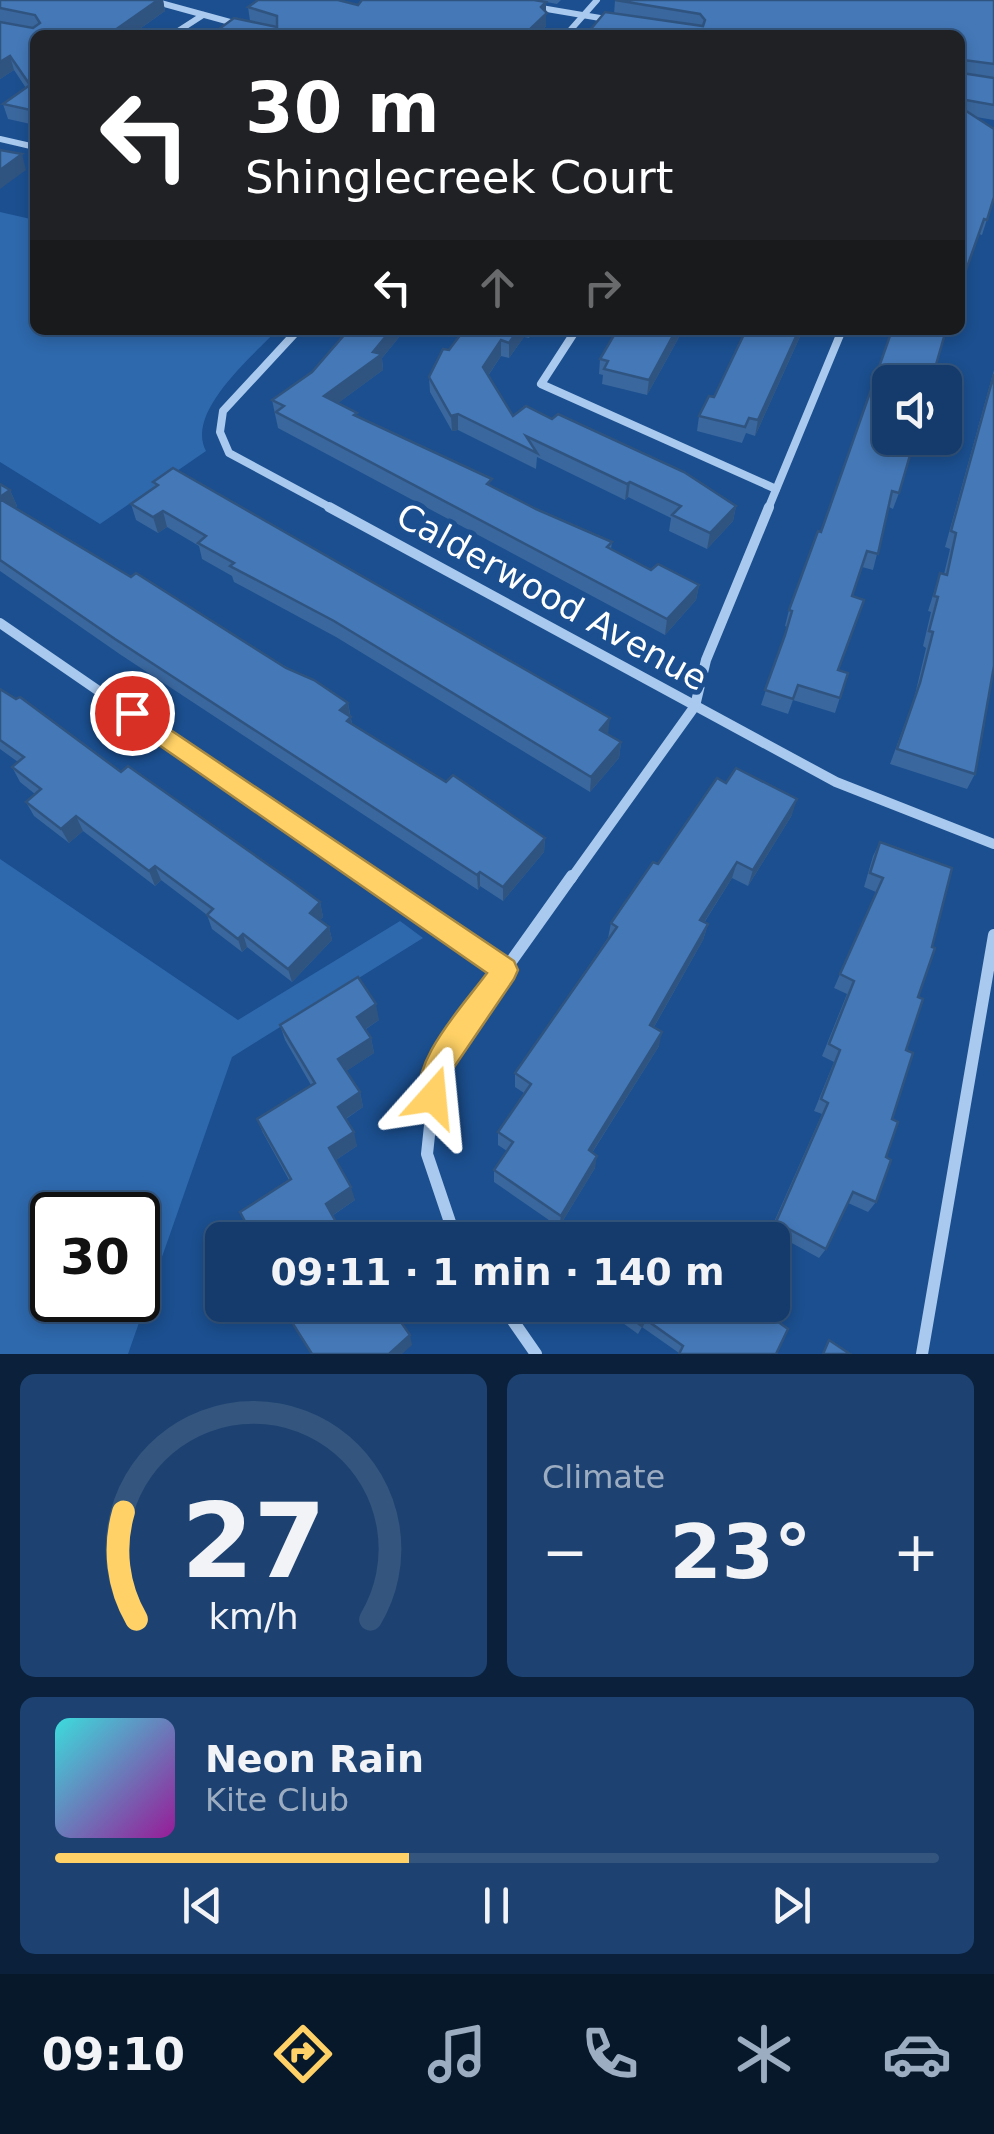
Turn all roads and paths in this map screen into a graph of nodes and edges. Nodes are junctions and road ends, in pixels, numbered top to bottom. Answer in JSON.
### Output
{"nodes":[{"id":1,"x":150,"y":0,"type":"edge"},
{"id":2,"x":598,"y":0,"type":"edge"},
{"id":3,"x":532,"y":6,"type":"edge"},
{"id":4,"x":202,"y":15,"type":"junction"},
{"id":5,"x":584,"y":16,"type":"junction"},
{"id":6,"x":630,"y":24,"type":"edge"},
{"id":7,"x":180,"y":30,"type":"edge"},
{"id":8,"x":257,"y":30,"type":"edge"},
{"id":9,"x":571,"y":30,"type":"edge"},
{"id":10,"x":0,"y":139,"type":"edge"},
{"id":11,"x":30,"y":146,"type":"edge"},
{"id":12,"x":293,"y":335,"type":"edge"},
{"id":13,"x":573,"y":335,"type":"edge"},
{"id":14,"x":840,"y":335,"type":"edge"},
{"id":15,"x":776,"y":489,"type":"junction"},
{"id":16,"x":0,"y":623,"type":"edge"},
{"id":17,"x":695,"y":706,"type":"junction"},
{"id":18,"x":994,"y":844,"type":"edge"},
{"id":19,"x":994,"y":935,"type":"edge"},
{"id":20,"x":505,"y":970,"type":"junction"},
{"id":21,"x":450,"y":1222,"type":"edge"},
{"id":22,"x":514,"y":1322,"type":"edge"},
{"id":23,"x":536,"y":1354,"type":"edge"},
{"id":24,"x":922,"y":1354,"type":"edge"}],
"edges":[{"from":1,"to":4,"type":"street"},
{"from":2,"to":5,"type":"street"},
{"from":3,"to":5,"type":"street"},
{"from":4,"to":7,"type":"street"},
{"from":4,"to":8,"type":"street"},
{"from":5,"to":6,"type":"street"},
{"from":5,"to":9,"type":"street"},
{"from":10,"to":11,"type":"street"},
{"from":12,"to":17,"type":"street","name":"Calderwood Avenue"},
{"from":13,"to":15,"type":"street"},
{"from":14,"to":15,"type":"street"},
{"from":15,"to":17,"type":"street"},
{"from":16,"to":20,"type":"street"},
{"from":17,"to":18,"type":"street","name":"Calderwood Avenue"},
{"from":17,"to":20,"type":"street"},
{"from":19,"to":24,"type":"street"},
{"from":20,"to":21,"type":"street"},
{"from":22,"to":23,"type":"street"}]}
